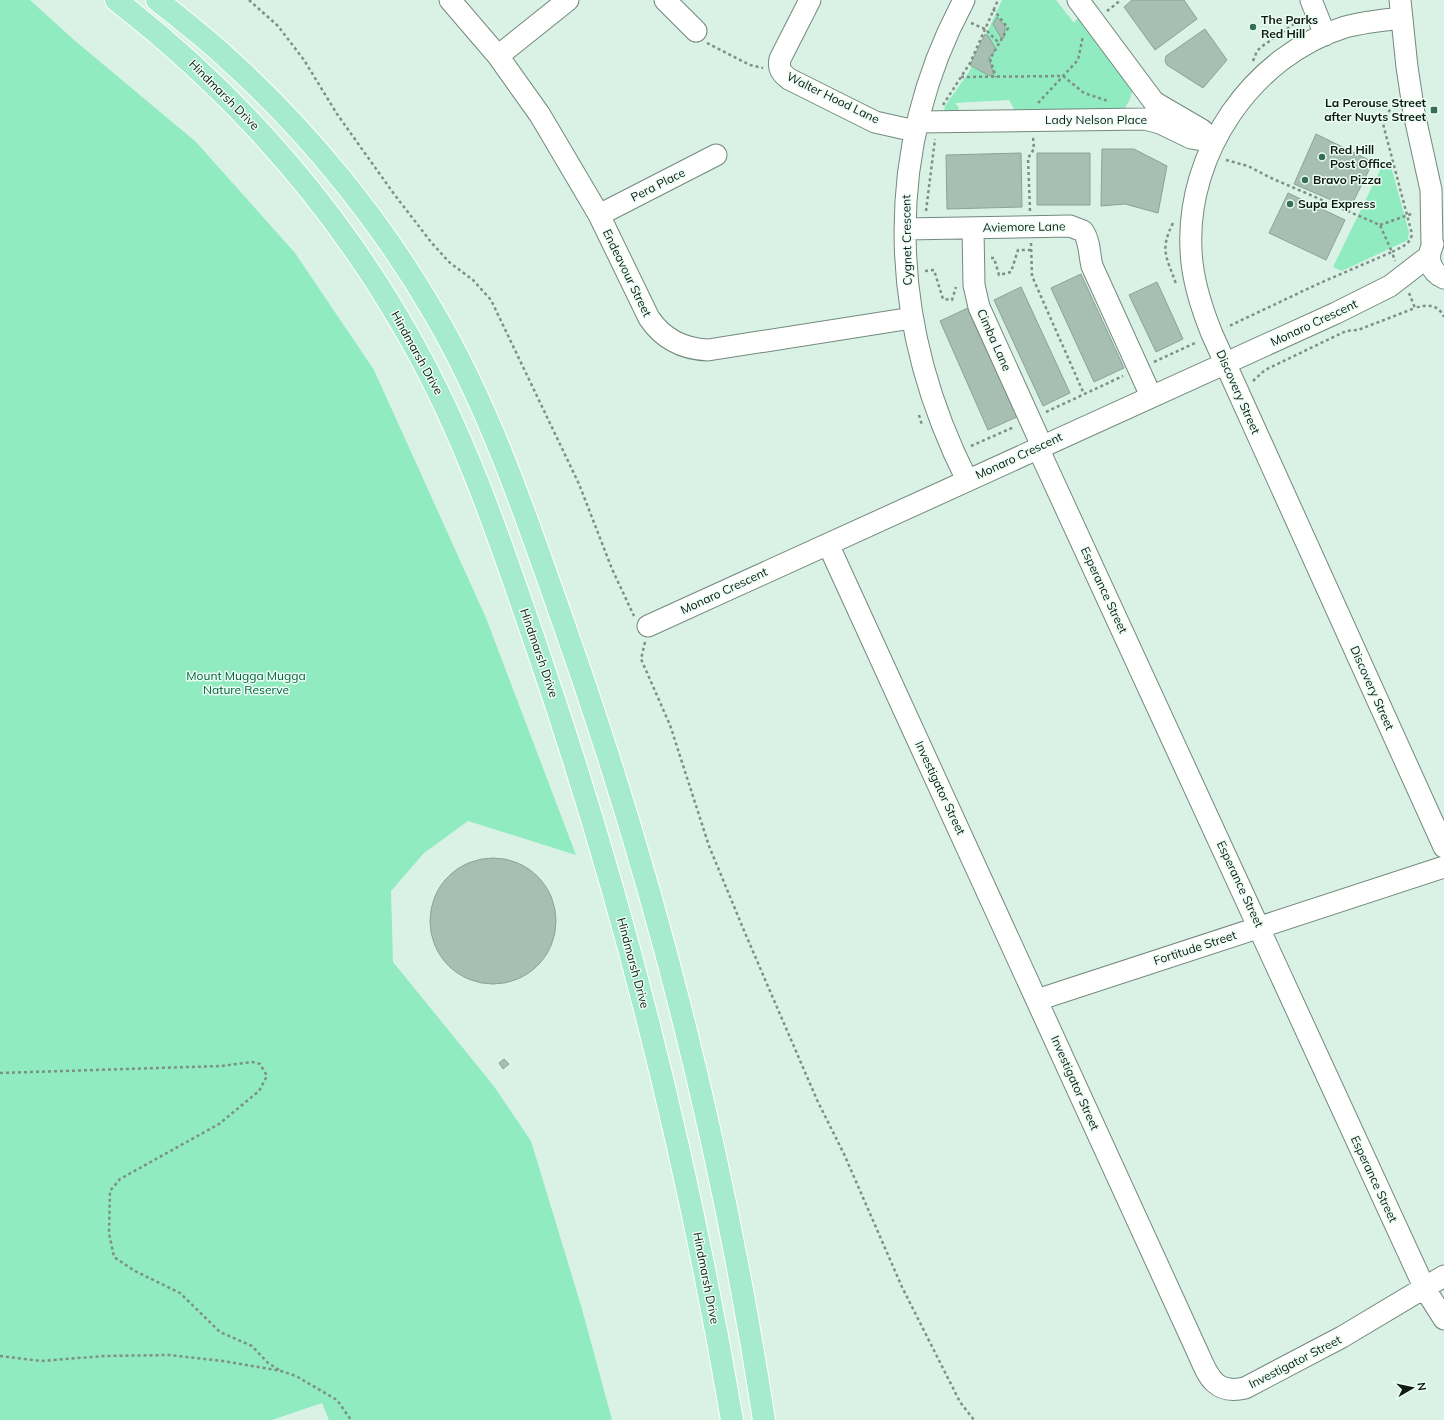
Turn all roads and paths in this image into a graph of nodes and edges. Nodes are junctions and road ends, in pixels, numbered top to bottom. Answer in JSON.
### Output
{"nodes":[{"id":1,"x":116,"y":0,"type":"edge"},
{"id":2,"x":157,"y":0,"type":"edge"},
{"id":3,"x":249,"y":0,"type":"edge"},
{"id":4,"x":450,"y":0,"type":"edge"},
{"id":5,"x":568,"y":0,"type":"edge"},
{"id":6,"x":664,"y":0,"type":"edge"},
{"id":7,"x":810,"y":0,"type":"edge"},
{"id":8,"x":964,"y":0,"type":"edge"},
{"id":9,"x":1078,"y":0,"type":"edge"},
{"id":10,"x":1121,"y":0,"type":"edge"},
{"id":11,"x":1311,"y":0,"type":"edge"},
{"id":12,"x":994,"y":9,"type":"dead end"},
{"id":13,"x":1401,"y":9,"type":"edge"},
{"id":14,"x":1103,"y":14,"type":"junction"},
{"id":15,"x":696,"y":31,"type":"dead end"},
{"id":16,"x":1325,"y":35,"type":"junction"},
{"id":17,"x":498,"y":56,"type":"junction"},
{"id":18,"x":996,"y":76,"type":"junction"},
{"id":19,"x":1063,"y":76,"type":"junction"},
{"id":20,"x":961,"y":77,"type":"dead end"},
{"id":21,"x":1398,"y":101,"type":"dead end"},
{"id":22,"x":1112,"y":119,"type":"junction"},
{"id":23,"x":916,"y":126,"type":"junction"},
{"id":24,"x":1035,"y":127,"type":"junction"},
{"id":25,"x":1218,"y":150,"type":"junction"},
{"id":26,"x":716,"y":155,"type":"dead end"},
{"id":27,"x":1431,"y":190,"type":"junction"},
{"id":28,"x":1444,"y":210,"type":"edge"},
{"id":29,"x":599,"y":215,"type":"junction"},
{"id":30,"x":1030,"y":227,"type":"junction"},
{"id":31,"x":973,"y":228,"type":"junction"},
{"id":32,"x":906,"y":229,"type":"junction"},
{"id":33,"x":1435,"y":245,"type":"edge"},
{"id":34,"x":1392,"y":252,"type":"junction"},
{"id":35,"x":1442,"y":278,"type":"edge"},
{"id":36,"x":1399,"y":282,"type":"junction"},
{"id":37,"x":1415,"y":308,"type":"junction"},
{"id":38,"x":1444,"y":317,"type":"edge"},
{"id":39,"x":912,"y":318,"type":"junction"},
{"id":40,"x":1212,"y":334,"type":"junction"},
{"id":41,"x":1225,"y":365,"type":"junction"},
{"id":42,"x":1139,"y":369,"type":"junction"},
{"id":43,"x":1237,"y":391,"type":"junction"},
{"id":44,"x":1084,"y":394,"type":"junction"},
{"id":45,"x":1151,"y":396,"type":"junction"},
{"id":46,"x":1030,"y":419,"type":"junction"},
{"id":47,"x":1040,"y":447,"type":"junction"},
{"id":48,"x":954,"y":454,"type":"junction"},
{"id":49,"x":968,"y":480,"type":"junction"},
{"id":50,"x":828,"y":544,"type":"junction"},
{"id":51,"x":648,"y":626,"type":"junction"},
{"id":52,"x":1444,"y":847,"type":"edge"},
{"id":53,"x":1444,"y":867,"type":"edge"},
{"id":54,"x":1260,"y":927,"type":"junction"},
{"id":55,"x":1037,"y":1000,"type":"junction"},
{"id":56,"x":0,"y":1073,"type":"edge"},
{"id":57,"x":1444,"y":1276,"type":"edge"},
{"id":58,"x":1425,"y":1289,"type":"junction"},
{"id":59,"x":1444,"y":1320,"type":"edge"},
{"id":60,"x":0,"y":1356,"type":"edge"},
{"id":61,"x":281,"y":1371,"type":"junction"},
{"id":62,"x":351,"y":1420,"type":"edge"},
{"id":63,"x":732,"y":1420,"type":"edge"},
{"id":64,"x":764,"y":1420,"type":"edge"},
{"id":65,"x":974,"y":1420,"type":"edge"}],
"edges":[{"from":1,"to":63,"type":"main road","name":"Hindmarsh Drive"},
{"from":2,"to":64,"type":"main road"},
{"from":3,"to":51,"type":"path"},
{"from":4,"to":17,"type":"street","name":"Endeavour Street"},
{"from":5,"to":17,"type":"street"},
{"from":6,"to":15,"type":"street"},
{"from":7,"to":23,"type":"street","name":"Walter Hood Lane"},
{"from":8,"to":23,"type":"street","name":"Cygnet Crescent"},
{"from":9,"to":14,"type":"street","name":"Lady Nelson Place"},
{"from":10,"to":14,"type":"path"},
{"from":11,"to":16,"type":"street"},
{"from":12,"to":18,"type":"path"},
{"from":13,"to":16,"type":"street","name":"Discovery Street"},
{"from":13,"to":27,"type":"street"},
{"from":14,"to":19,"type":"path"},
{"from":14,"to":25,"type":"street","name":"Lady Nelson Place"},
{"from":16,"to":25,"type":"street","name":"Discovery Street"},
{"from":17,"to":29,"type":"street","name":"Endeavour Street"},
{"from":18,"to":19,"type":"path"},
{"from":18,"to":20,"type":"path"},
{"from":19,"to":22,"type":"path"},
{"from":19,"to":24,"type":"path"},
{"from":21,"to":34,"type":"path"},
{"from":22,"to":24,"type":"street","name":"Lady Nelson Place"},
{"from":22,"to":25,"type":"street","name":"Lady Nelson Place"},
{"from":23,"to":24,"type":"street","name":"Lady Nelson Place"},
{"from":23,"to":32,"type":"street","name":"Cygnet Crescent"},
{"from":24,"to":30,"type":"path"},
{"from":25,"to":34,"type":"path"},
{"from":25,"to":40,"type":"street","name":"Discovery Street"},
{"from":26,"to":29,"type":"street","name":"Pera Place"},
{"from":27,"to":28,"type":"street"},
{"from":27,"to":33,"type":"street"},
{"from":29,"to":39,"type":"street","name":"Endeavour Street"},
{"from":30,"to":31,"type":"street","name":"Aviemore Lane"},
{"from":30,"to":42,"type":"street","name":"Aviemore Lane"},
{"from":30,"to":44,"type":"path"},
{"from":31,"to":32,"type":"street","name":"Aviemore Lane"},
{"from":31,"to":46,"type":"street","name":"Cimba Lane"},
{"from":32,"to":39,"type":"street","name":"Cygnet Crescent"},
{"from":33,"to":35,"type":"street"},
{"from":33,"to":36,"type":"street","name":"Monaro Crescent"},
{"from":34,"to":36,"type":"path"},
{"from":34,"to":40,"type":"path"},
{"from":35,"to":36,"type":"street","name":"Monaro Crescent"},
{"from":36,"to":37,"type":"path"},
{"from":36,"to":41,"type":"street","name":"Monaro Crescent"},
{"from":37,"to":38,"type":"path"},
{"from":37,"to":43,"type":"path"},
{"from":39,"to":48,"type":"street","name":"Cygnet Crescent"},
{"from":40,"to":41,"type":"street","name":"Discovery Street"},
{"from":40,"to":42,"type":"path"},
{"from":41,"to":43,"type":"street","name":"Discovery Street"},
{"from":41,"to":45,"type":"street","name":"Monaro Crescent"},
{"from":42,"to":44,"type":"path"},
{"from":42,"to":45,"type":"street","name":"Aviemore Lane"},
{"from":43,"to":52,"type":"street","name":"Discovery Street"},
{"from":44,"to":46,"type":"path"},
{"from":45,"to":47,"type":"street","name":"Monaro Crescent"},
{"from":46,"to":47,"type":"street","name":"Cimba Lane"},
{"from":46,"to":48,"type":"path"},
{"from":47,"to":49,"type":"street","name":"Monaro Crescent"},
{"from":47,"to":54,"type":"street","name":"Esperance Street"},
{"from":48,"to":49,"type":"street","name":"Cygnet Crescent"},
{"from":49,"to":50,"type":"street","name":"Monaro Crescent"},
{"from":50,"to":51,"type":"street","name":"Monaro Crescent"},
{"from":50,"to":55,"type":"street","name":"Investigator Street"},
{"from":51,"to":65,"type":"path"},
{"from":53,"to":54,"type":"street","name":"Fortitude Street"},
{"from":54,"to":55,"type":"street","name":"Fortitude Street"},
{"from":54,"to":58,"type":"street","name":"Esperance Street"},
{"from":55,"to":58,"type":"street","name":"Investigator Street"},
{"from":56,"to":61,"type":"path"},
{"from":57,"to":58,"type":"street","name":"Investigator Street"},
{"from":58,"to":59,"type":"street","name":"Esperance Street"},
{"from":60,"to":61,"type":"path"},
{"from":61,"to":62,"type":"path"}]}
